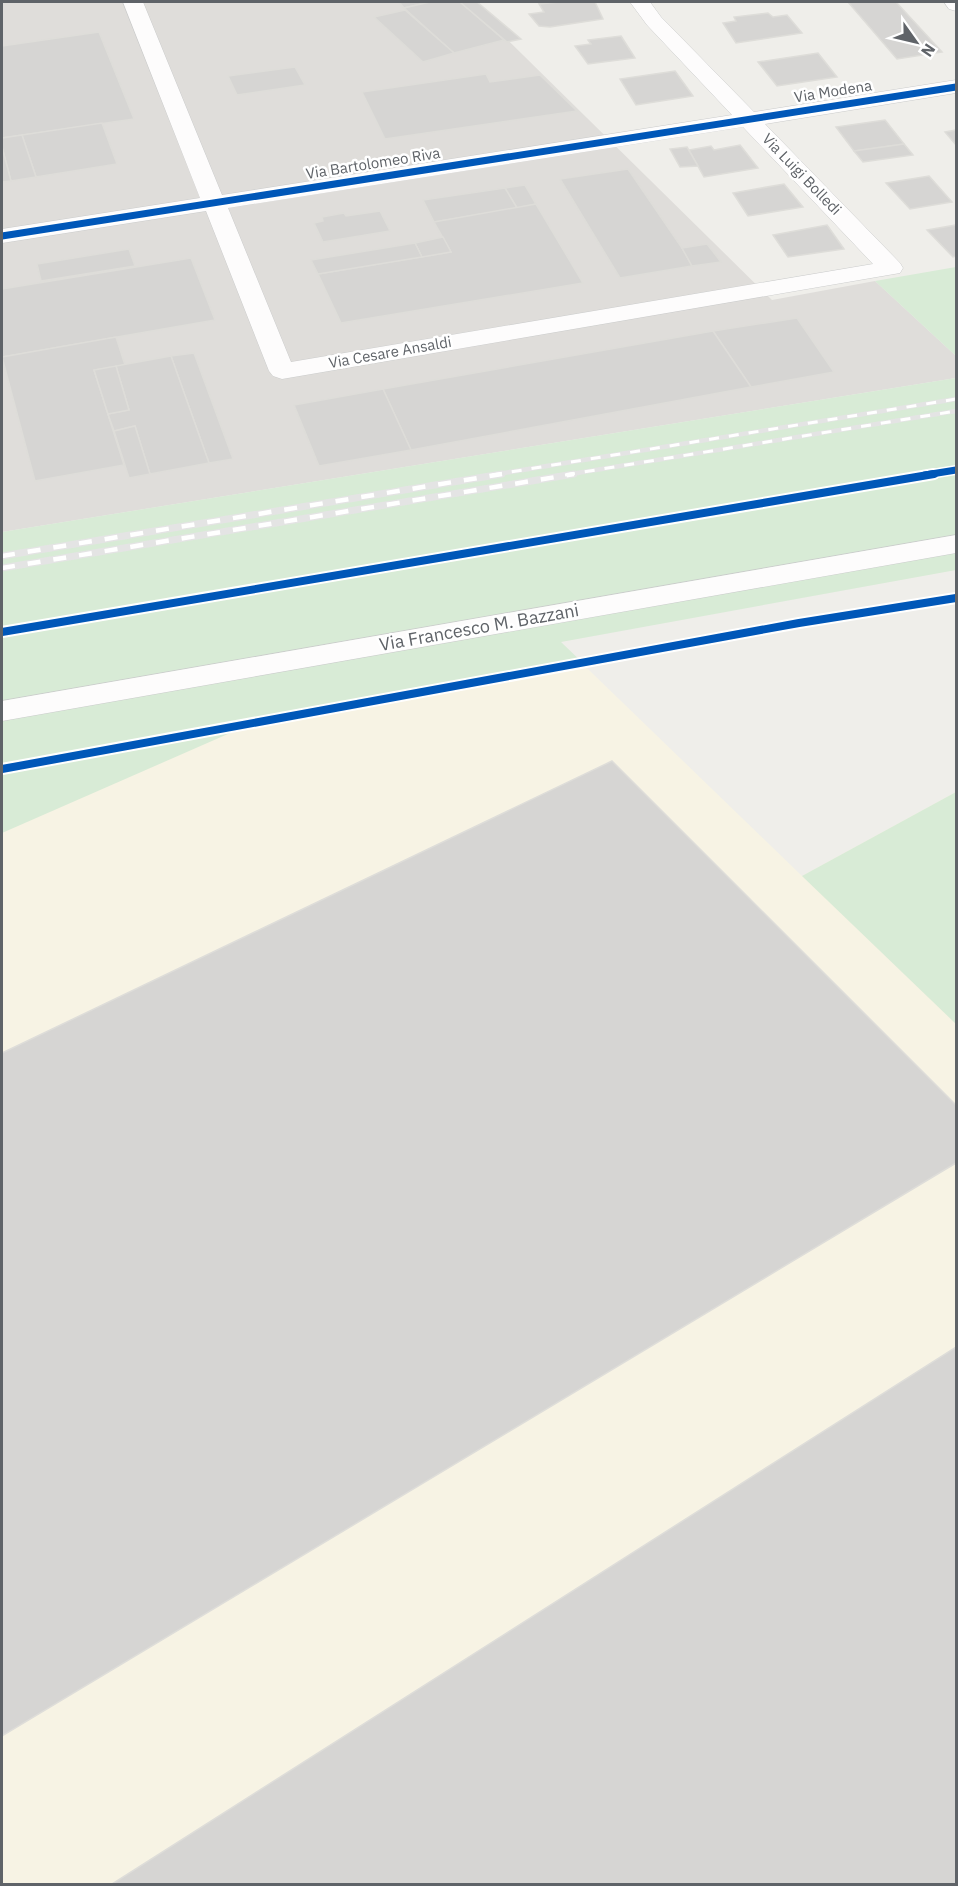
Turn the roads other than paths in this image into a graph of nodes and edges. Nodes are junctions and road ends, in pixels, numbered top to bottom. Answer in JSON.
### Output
{"nodes":[{"id":1,"x":133,"y":2,"type":"edge"},
{"id":2,"x":640,"y":2,"type":"edge"},
{"id":3,"x":957,"y":87,"type":"edge"},
{"id":4,"x":749,"y":119,"type":"junction"},
{"id":5,"x":212,"y":203,"type":"junction"},
{"id":6,"x":2,"y":236,"type":"edge"},
{"id":7,"x":891,"y":268,"type":"joint"},
{"id":8,"x":957,"y":544,"type":"edge"},
{"id":9,"x":2,"y":711,"type":"edge"}],
"edges":[{"from":1,"to":5,"type":"street","name":"Via Cesare Ansaldi"},
{"from":2,"to":4,"type":"street","name":"Via Luigi Bolledi"},
{"from":3,"to":4,"type":"street","name":"Via Modena"},
{"from":4,"to":5,"type":"street","name":"Via Bartolomeo Riva"},
{"from":4,"to":7,"type":"street","name":"Via Luigi Bolledi"},
{"from":5,"to":6,"type":"street","name":"Via Bartolomeo Riva"},
{"from":5,"to":7,"type":"street","name":"Via Cesare Ansaldi"},
{"from":8,"to":9,"type":"street","name":"Via Francesco M. Bazzani"}]}
